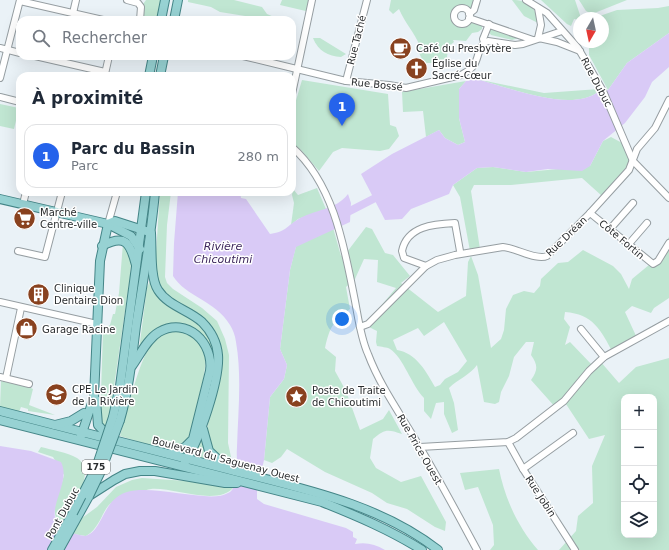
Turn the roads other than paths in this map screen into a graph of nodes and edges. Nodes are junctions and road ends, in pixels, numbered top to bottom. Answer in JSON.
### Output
{"nodes":[{"id":1,"x":20,"y":0,"type":"edge"},
{"id":2,"x":76,"y":0,"type":"edge"},
{"id":3,"x":126,"y":0,"type":"edge"},
{"id":4,"x":165,"y":0,"type":"edge"},
{"id":5,"x":178,"y":0,"type":"edge"},
{"id":6,"x":312,"y":0,"type":"edge"},
{"id":7,"x":366,"y":0,"type":"edge"},
{"id":8,"x":477,"y":0,"type":"edge"},
{"id":9,"x":526,"y":0,"type":"edge"},
{"id":10,"x":538,"y":8,"type":"junction"},
{"id":11,"x":73,"y":13,"type":"junction"},
{"id":12,"x":86,"y":16,"type":"edge"},
{"id":13,"x":140,"y":16,"type":"edge"},
{"id":14,"x":162,"y":16,"type":"edge"},
{"id":15,"x":175,"y":16,"type":"edge"},
{"id":16,"x":489,"y":24,"type":"junction"},
{"id":17,"x":562,"y":31,"type":"junction"},
{"id":18,"x":535,"y":39,"type":"junction"},
{"id":19,"x":484,"y":42,"type":"junction"},
{"id":20,"x":0,"y":48,"type":"edge"},
{"id":21,"x":7,"y":50,"type":"junction"},
{"id":22,"x":16,"y":51,"type":"edge"},
{"id":23,"x":580,"y":52,"type":"junction"},
{"id":24,"x":51,"y":60,"type":"edge"},
{"id":25,"x":108,"y":60,"type":"edge"},
{"id":26,"x":152,"y":60,"type":"edge"},
{"id":27,"x":163,"y":60,"type":"edge"},
{"id":28,"x":259,"y":60,"type":"edge"},
{"id":29,"x":298,"y":70,"type":"junction"},
{"id":30,"x":97,"y":72,"type":"edge"},
{"id":31,"x":105,"y":72,"type":"edge"},
{"id":32,"x":150,"y":72,"type":"edge"},
{"id":33,"x":161,"y":72,"type":"edge"},
{"id":34,"x":0,"y":78,"type":"edge"},
{"id":35,"x":296,"y":78,"type":"edge"},
{"id":36,"x":346,"y":81,"type":"junction"},
{"id":37,"x":0,"y":97,"type":"edge"},
{"id":38,"x":669,"y":100,"type":"edge"},
{"id":39,"x":16,"y":101,"type":"edge"},
{"id":40,"x":296,"y":151,"type":"edge"},
{"id":41,"x":633,"y":161,"type":"junction"},
{"id":42,"x":25,"y":196,"type":"edge"},
{"id":43,"x":61,"y":196,"type":"edge"},
{"id":44,"x":116,"y":196,"type":"edge"},
{"id":45,"x":146,"y":196,"type":"edge"},
{"id":46,"x":155,"y":196,"type":"edge"},
{"id":47,"x":669,"y":198,"type":"edge"},
{"id":48,"x":0,"y":199,"type":"edge"},
{"id":49,"x":633,"y":203,"type":"dead end"},
{"id":50,"x":23,"y":204,"type":"junction"},
{"id":51,"x":57,"y":212,"type":"junction"},
{"id":52,"x":590,"y":213,"type":"junction"},
{"id":53,"x":648,"y":223,"type":"dead end"},
{"id":54,"x":108,"y":224,"type":"junction"},
{"id":55,"x":142,"y":229,"type":"junction"},
{"id":56,"x":610,"y":229,"type":"junction"},
{"id":57,"x":151,"y":233,"type":"junction"},
{"id":58,"x":669,"y":243,"type":"edge"},
{"id":59,"x":628,"y":244,"type":"junction"},
{"id":60,"x":102,"y":246,"type":"junction"},
{"id":61,"x":140,"y":249,"type":"junction"},
{"id":62,"x":18,"y":251,"type":"dead end"},
{"id":63,"x":460,"y":251,"type":"dead end"},
{"id":64,"x":426,"y":266,"type":"junction"},
{"id":65,"x":137,"y":268,"type":"junction"},
{"id":66,"x":0,"y":302,"type":"edge"},
{"id":67,"x":21,"y":308,"type":"junction"},
{"id":68,"x":669,"y":321,"type":"edge"},
{"id":69,"x":97,"y":324,"type":"junction"},
{"id":70,"x":360,"y":327,"type":"junction"},
{"id":71,"x":581,"y":329,"type":"dead end"},
{"id":72,"x":604,"y":357,"type":"junction"},
{"id":73,"x":131,"y":366,"type":"junction"},
{"id":74,"x":3,"y":377,"type":"edge"},
{"id":75,"x":95,"y":382,"type":"junction"},
{"id":76,"x":29,"y":384,"type":"dead end"},
{"id":77,"x":95,"y":391,"type":"junction"},
{"id":78,"x":0,"y":411,"type":"edge"},
{"id":79,"x":84,"y":413,"type":"junction"},
{"id":80,"x":117,"y":419,"type":"junction"},
{"id":81,"x":0,"y":420,"type":"edge"},
{"id":82,"x":55,"y":425,"type":"junction"},
{"id":83,"x":202,"y":426,"type":"junction"},
{"id":84,"x":573,"y":433,"type":"dead end"},
{"id":85,"x":79,"y":436,"type":"junction"},
{"id":86,"x":112,"y":440,"type":"junction"},
{"id":87,"x":508,"y":442,"type":"junction"},
{"id":88,"x":420,"y":447,"type":"junction"},
{"id":89,"x":169,"y":454,"type":"junction"},
{"id":90,"x":185,"y":462,"type":"junction"},
{"id":91,"x":523,"y":469,"type":"junction"},
{"id":92,"x":227,"y":476,"type":"junction"},
{"id":93,"x":266,"y":483,"type":"junction"},
{"id":94,"x":89,"y":496,"type":"junction"},
{"id":95,"x":52,"y":550,"type":"edge"},
{"id":96,"x":59,"y":550,"type":"edge"},
{"id":97,"x":422,"y":550,"type":"edge"},
{"id":98,"x":438,"y":550,"type":"edge"},
{"id":99,"x":477,"y":550,"type":"edge"},
{"id":100,"x":575,"y":550,"type":"edge"}],
"edges":[{"from":1,"to":11,"type":"street"},
{"from":1,"to":21,"type":"street"},
{"from":2,"to":11,"type":"street"},
{"from":3,"to":13,"type":"street"},
{"from":4,"to":14,"type":"main road"},
{"from":5,"to":15,"type":"main road"},
{"from":6,"to":29,"type":"street"},
{"from":7,"to":36,"type":"street","name":"Rue Taché"},
{"from":8,"to":16,"type":"street"},
{"from":9,"to":10,"type":"street","name":"Rue Dubuc"},
{"from":10,"to":17,"type":"street","name":"Rue Dubuc"},
{"from":10,"to":18,"type":"street"},
{"from":11,"to":12,"type":"street"},
{"from":16,"to":18,"type":"street"},
{"from":16,"to":19,"type":"street","name":"Rue Bossé"},
{"from":17,"to":18,"type":"street"},
{"from":17,"to":23,"type":"street","name":"Rue Dubuc"},
{"from":18,"to":19,"type":"street"},
{"from":18,"to":23,"type":"street"},
{"from":19,"to":36,"type":"street","name":"Rue Bossé"},
{"from":20,"to":21,"type":"street"},
{"from":21,"to":22,"type":"street"},
{"from":21,"to":34,"type":"street"},
{"from":23,"to":41,"type":"street","name":"Rue Dubuc"},
{"from":24,"to":30,"type":"street"},
{"from":25,"to":31,"type":"street"},
{"from":26,"to":32,"type":"main road"},
{"from":27,"to":33,"type":"main road"},
{"from":28,"to":29,"type":"street","name":"Rue Bossé"},
{"from":29,"to":35,"type":"street"},
{"from":29,"to":36,"type":"street","name":"Rue Bossé"},
{"from":37,"to":39,"type":"street"},
{"from":38,"to":41,"type":"street","name":"Rue Dréan"},
{"from":40,"to":70,"type":"street","name":"Rue Price Ouest"},
{"from":41,"to":47,"type":"street"},
{"from":41,"to":52,"type":"street","name":"Rue Dréan"},
{"from":42,"to":50,"type":"street"},
{"from":43,"to":51,"type":"street"},
{"from":44,"to":54,"type":"street"},
{"from":45,"to":55,"type":"main road","number":"175"},
{"from":46,"to":57,"type":"main road","number":"175"},
{"from":48,"to":50,"type":"main road"},
{"from":49,"to":56,"type":"street"},
{"from":50,"to":51,"type":"main road"},
{"from":51,"to":54,"type":"main road"},
{"from":51,"to":62,"type":"street"},
{"from":52,"to":56,"type":"street","name":"Côte Fortin"},
{"from":52,"to":64,"type":"street","name":"Rue Dréan"},
{"from":53,"to":59,"type":"street"},
{"from":54,"to":55,"type":"main road"},
{"from":54,"to":60,"type":"main road"},
{"from":54,"to":61,"type":"main road"},
{"from":55,"to":57,"type":"main road"},
{"from":55,"to":61,"type":"main road","number":"175"},
{"from":56,"to":59,"type":"street","name":"Côte Fortin"},
{"from":57,"to":73,"type":"main road","number":"175"},
{"from":57,"to":83,"type":"main road"},
{"from":58,"to":59,"type":"street","name":"Côte Fortin"},
{"from":60,"to":65,"type":"main road"},
{"from":60,"to":69,"type":"main road"},
{"from":61,"to":65,"type":"main road","number":"175"},
{"from":63,"to":64,"type":"street"},
{"from":64,"to":70,"type":"street","name":"Rue Dréan"},
{"from":65,"to":80,"type":"main road","number":"175"},
{"from":66,"to":67,"type":"street"},
{"from":67,"to":69,"type":"street"},
{"from":67,"to":74,"type":"street"},
{"from":68,"to":72,"type":"street"},
{"from":69,"to":75,"type":"main road"},
{"from":70,"to":88,"type":"street","name":"Rue Price Ouest"},
{"from":71,"to":72,"type":"street"},
{"from":72,"to":87,"type":"street"},
{"from":73,"to":80,"type":"main road","number":"175"},
{"from":73,"to":89,"type":"main road"},
{"from":74,"to":76,"type":"street"},
{"from":75,"to":77,"type":"main road"},
{"from":75,"to":79,"type":"main road"},
{"from":77,"to":85,"type":"main road"},
{"from":77,"to":86,"type":"main road"},
{"from":78,"to":82,"type":"main road","name":"Boulevard du Saguenay Ouest"},
{"from":79,"to":82,"type":"main road"},
{"from":79,"to":85,"type":"main road"},
{"from":80,"to":94,"type":"main road","name":"Pont Dubuc","number":"175","bridge":true},
{"from":80,"to":95,"type":"main road","name":"Pont Dubuc","number":"175","bridge":true},
{"from":81,"to":85,"type":"main road","name":"Boulevard du Saguenay Ouest"},
{"from":82,"to":85,"type":"main road","name":"Boulevard du Saguenay Ouest"},
{"from":83,"to":90,"type":"main road"},
{"from":83,"to":92,"type":"main road"},
{"from":84,"to":91,"type":"street"},
{"from":85,"to":86,"type":"main road","name":"Boulevard du Saguenay Ouest"},
{"from":85,"to":90,"type":"main road","name":"Boulevard du Saguenay Ouest"},
{"from":86,"to":89,"type":"main road","name":"Boulevard du Saguenay Ouest"},
{"from":87,"to":88,"type":"street"},
{"from":87,"to":91,"type":"street","name":"Rue Jobin"},
{"from":88,"to":99,"type":"street","name":"Rue Price Ouest"},
{"from":89,"to":90,"type":"main road","name":"Boulevard du Saguenay Ouest"},
{"from":90,"to":92,"type":"main road","name":"Boulevard du Saguenay Ouest"},
{"from":91,"to":100,"type":"street","name":"Rue Jobin"},
{"from":92,"to":93,"type":"main road","name":"Boulevard du Saguenay Ouest"},
{"from":92,"to":93,"type":"main road","name":"Boulevard du Saguenay Ouest"},
{"from":92,"to":94,"type":"main road"},
{"from":93,"to":97,"type":"main road","name":"Boulevard du Saguenay Ouest"},
{"from":93,"to":98,"type":"main road","name":"Boulevard du Saguenay Ouest"},
{"from":94,"to":96,"type":"main road","name":"Pont Dubuc","number":"175"}]}
